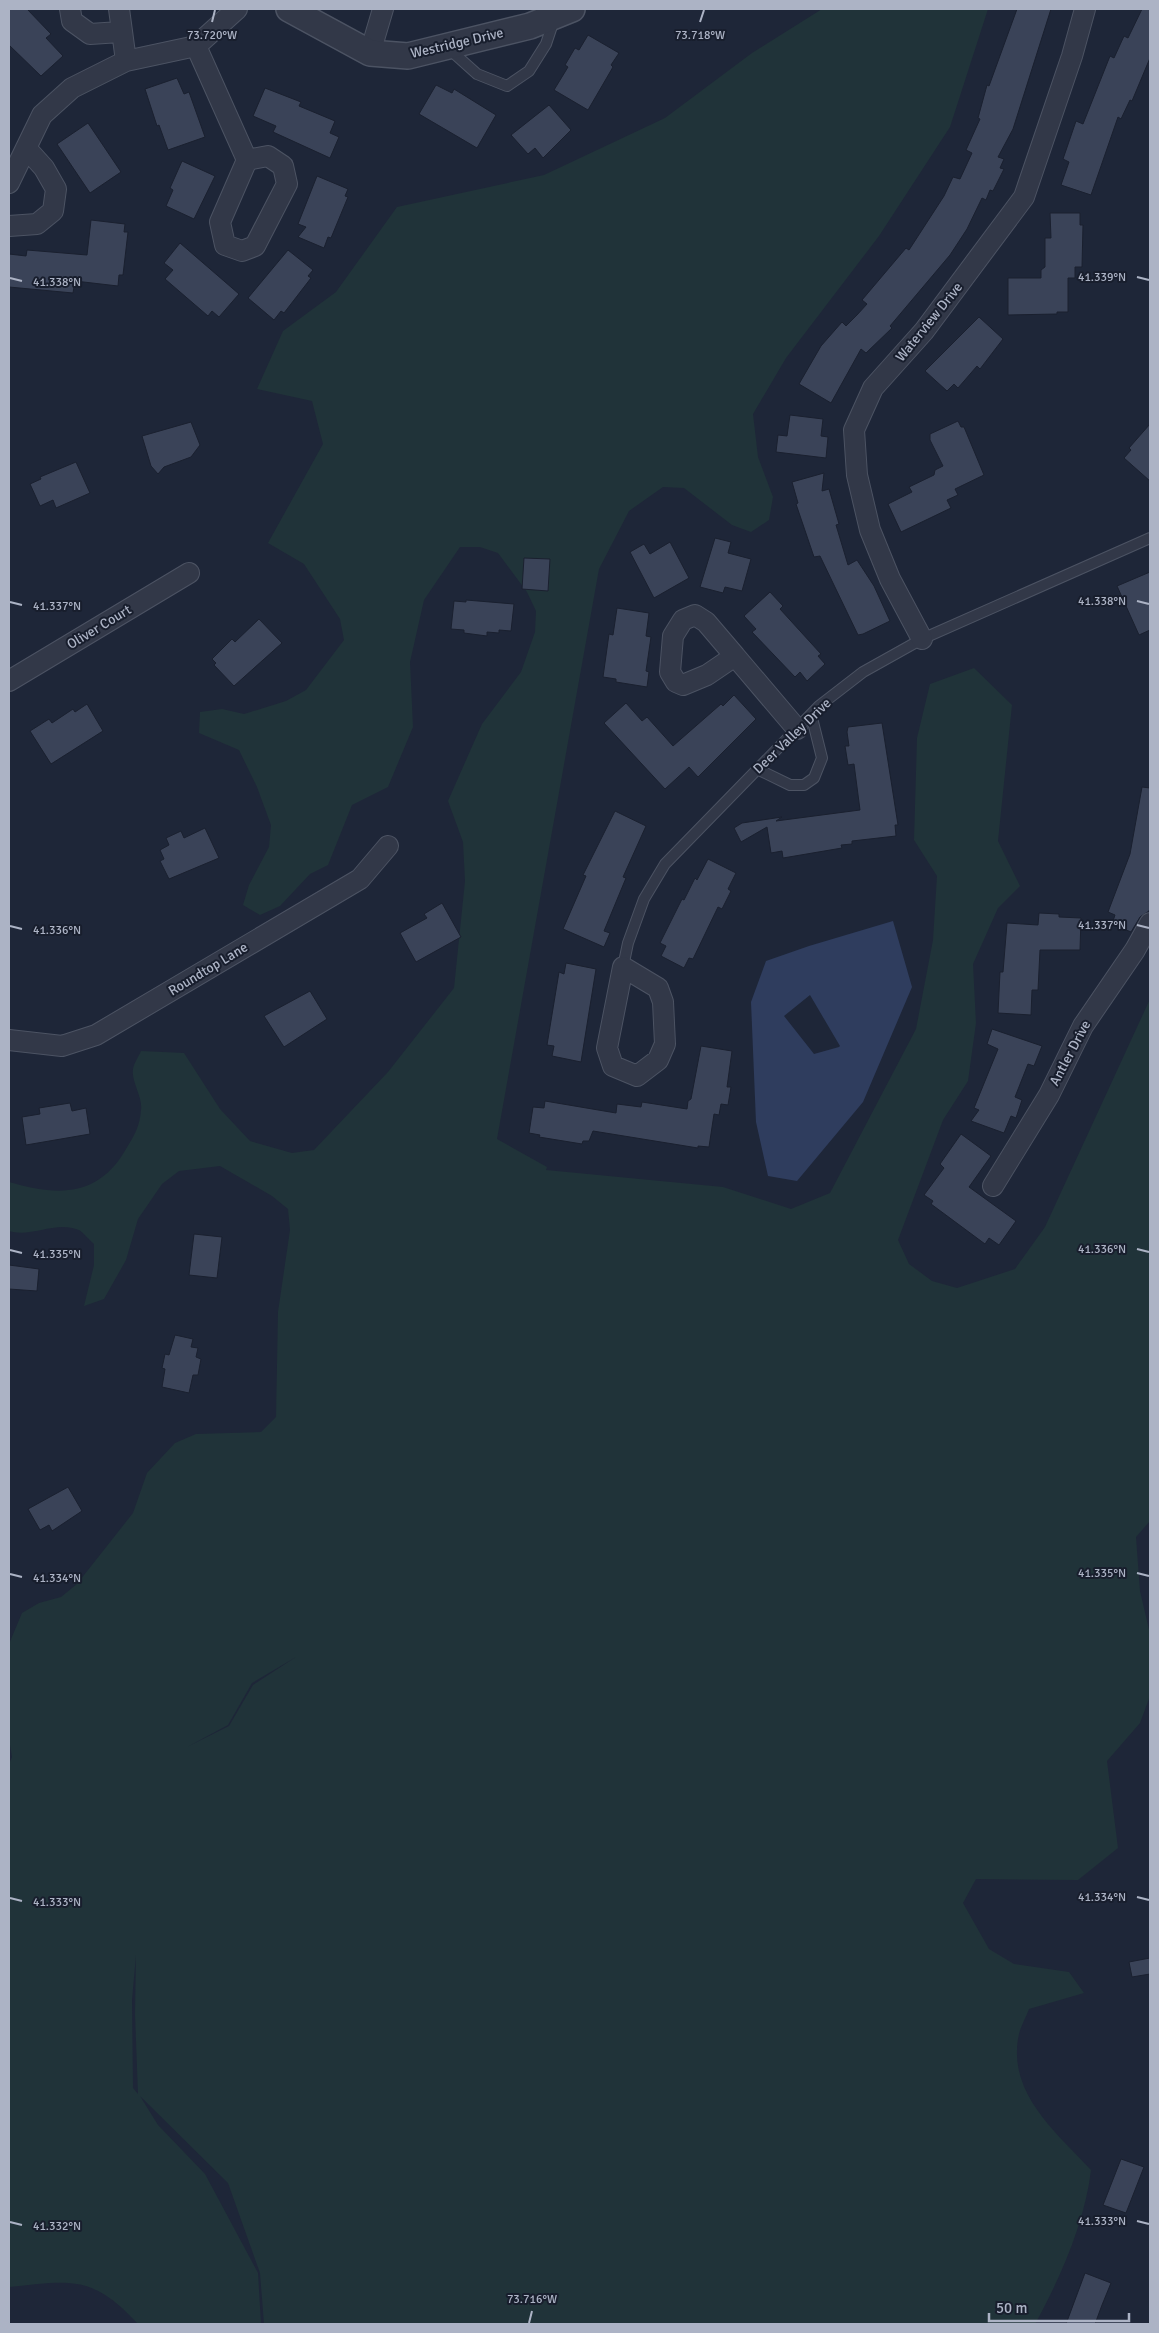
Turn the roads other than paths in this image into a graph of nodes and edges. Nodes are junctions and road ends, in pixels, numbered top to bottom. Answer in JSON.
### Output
{"nodes":[{"id":1,"x":70,"y":9,"type":"edge"},
{"id":2,"x":119,"y":9,"type":"edge"},
{"id":3,"x":237,"y":9,"type":"edge"},
{"id":4,"x":290,"y":9,"type":"edge"},
{"id":5,"x":383,"y":9,"type":"edge"},
{"id":6,"x":1085,"y":9,"type":"edge"},
{"id":7,"x":564,"y":12,"type":"edge"},
{"id":8,"x":120,"y":32,"type":"junction"},
{"id":9,"x":196,"y":46,"type":"junction"},
{"id":10,"x":447,"y":48,"type":"junction"},
{"id":11,"x":370,"y":53,"type":"junction"},
{"id":12,"x":126,"y":61,"type":"junction"},
{"id":13,"x":26,"y":148,"type":"junction"},
{"id":14,"x":247,"y":160,"type":"dead end"},
{"id":15,"x":9,"y":180,"type":"edge"},
{"id":16,"x":9,"y":226,"type":"edge"},
{"id":17,"x":1150,"y":538,"type":"edge"},
{"id":18,"x":189,"y":573,"type":"dead end"},
{"id":19,"x":922,"y":639,"type":"junction"},
{"id":20,"x":735,"y":656,"type":"dead end"},
{"id":21,"x":9,"y":681,"type":"edge"},
{"id":22,"x":811,"y":714,"type":"junction"},
{"id":23,"x":797,"y":729,"type":"junction"},
{"id":24,"x":758,"y":769,"type":"junction"},
{"id":25,"x":388,"y":846,"type":"dead end"},
{"id":26,"x":1150,"y":923,"type":"edge"},
{"id":27,"x":623,"y":967,"type":"junction"},
{"id":28,"x":9,"y":1040,"type":"edge"},
{"id":29,"x":993,"y":1186,"type":"dead end"}],
"edges":[{"from":1,"to":8,"type":"street"},
{"from":2,"to":8,"type":"street"},
{"from":3,"to":9,"type":"street"},
{"from":4,"to":11,"type":"street","name":"Westridge Drive"},
{"from":5,"to":11,"type":"street"},
{"from":6,"to":19,"type":"street","name":"Waterview Drive"},
{"from":7,"to":10,"type":"street","name":"Westridge Drive"},
{"from":7,"to":10,"type":"lane"},
{"from":8,"to":12,"type":"street"},
{"from":9,"to":12,"type":"street"},
{"from":9,"to":14,"type":"street"},
{"from":10,"to":11,"type":"street","name":"Westridge Drive"},
{"from":12,"to":13,"type":"street"},
{"from":13,"to":15,"type":"street"},
{"from":13,"to":16,"type":"street"},
{"from":17,"to":19,"type":"lane","name":"Deer Valley Drive"},
{"from":18,"to":21,"type":"street","name":"Oliver Court"},
{"from":19,"to":22,"type":"lane","name":"Deer Valley Drive"},
{"from":20,"to":23,"type":"street"},
{"from":22,"to":23,"type":"lane","name":"Deer Valley Drive"},
{"from":22,"to":24,"type":"lane"},
{"from":23,"to":24,"type":"lane","name":"Deer Valley Drive"},
{"from":24,"to":27,"type":"lane","name":"Deer Valley Drive"},
{"from":25,"to":28,"type":"street","name":"Roundtop Lane"},
{"from":26,"to":29,"type":"street","name":"Antler Drive"},
{"from":27,"to":27,"type":"street","name":"Deer Valley Drive"}]}
